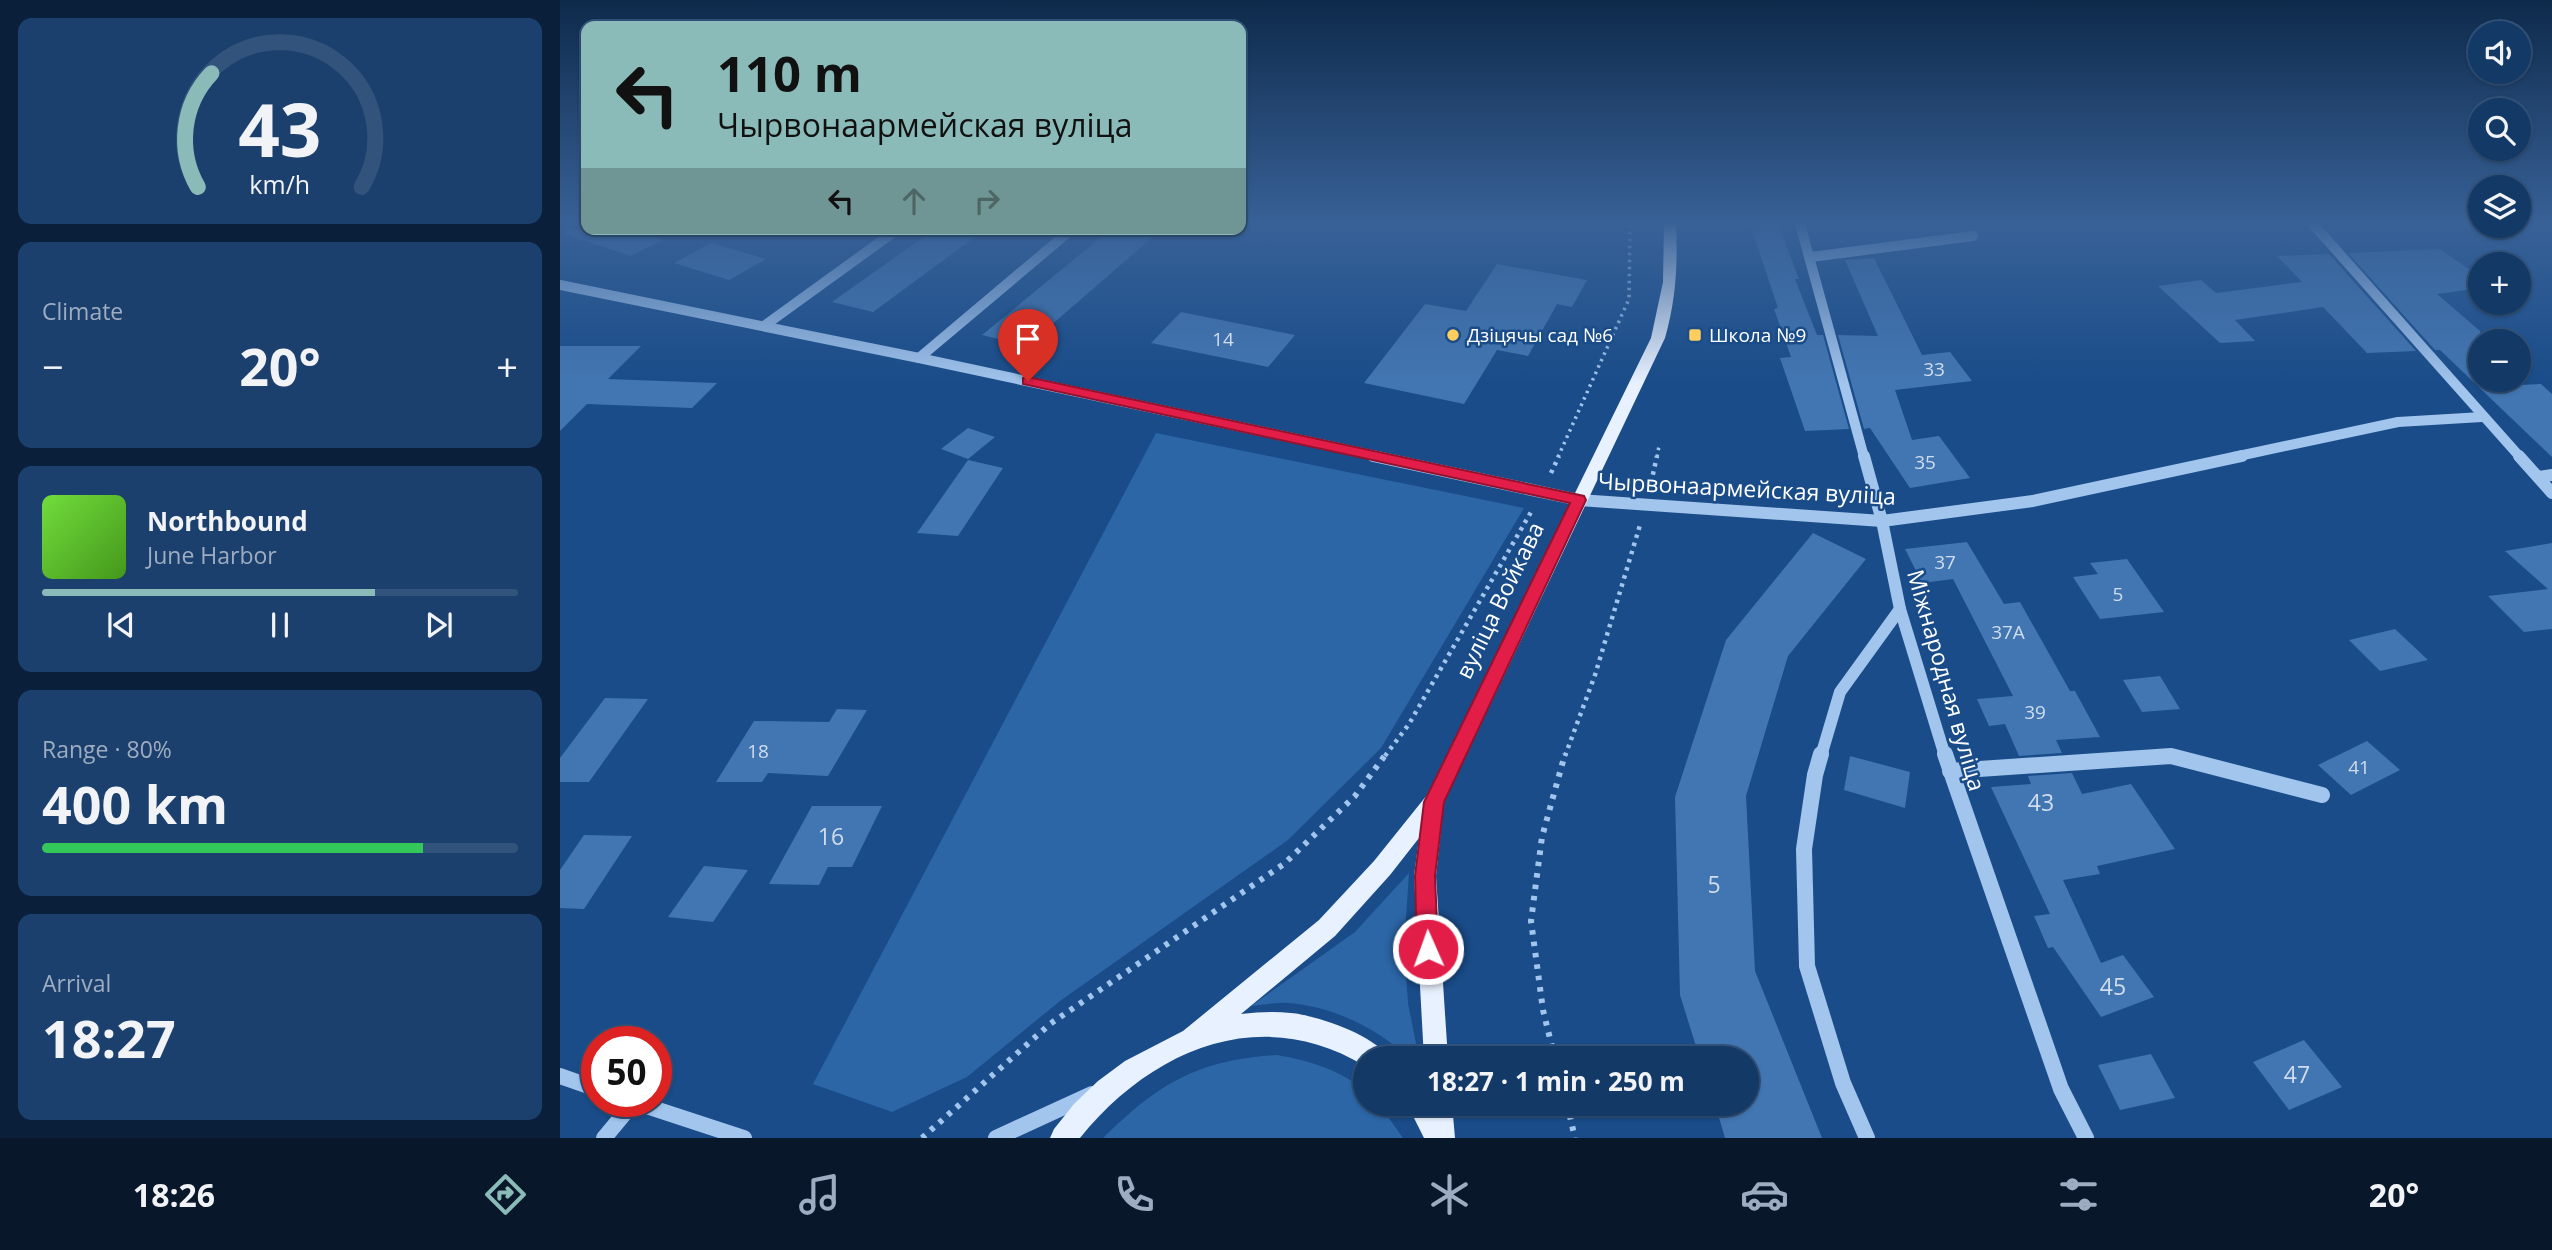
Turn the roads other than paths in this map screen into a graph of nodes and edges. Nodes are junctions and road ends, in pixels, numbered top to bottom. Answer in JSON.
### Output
{"nodes":[{"id":1,"x":832,"y":277,"type":"edge"},
{"id":2,"x":1015,"y":277,"type":"edge"},
{"id":3,"x":1670,"y":277,"type":"edge"},
{"id":4,"x":1816,"y":277,"type":"edge"},
{"id":5,"x":2360,"y":277,"type":"edge"},
{"id":6,"x":560,"y":285,"type":"edge"},
{"id":7,"x":764,"y":327,"type":"junction"},
{"id":8,"x":919,"y":358,"type":"junction"},
{"id":9,"x":2482,"y":417,"type":"junction"},
{"id":10,"x":2552,"y":475,"type":"edge"},
{"id":11,"x":2538,"y":477,"type":"junction"},
{"id":12,"x":2552,"y":493,"type":"edge"},
{"id":13,"x":1579,"y":500,"type":"junction"},
{"id":14,"x":1882,"y":521,"type":"junction"},
{"id":15,"x":1900,"y":608,"type":"junction"},
{"id":16,"x":1950,"y":771,"type":"junction"},
{"id":17,"x":2322,"y":795,"type":"dead end"},
{"id":18,"x":1434,"y":802,"type":"junction"},
{"id":19,"x":1191,"y":1040,"type":"junction"},
{"id":20,"x":1354,"y":1046,"type":"edge"},
{"id":21,"x":1435,"y":1046,"type":"edge"},
{"id":22,"x":560,"y":1076,"type":"edge"},
{"id":23,"x":581,"y":1083,"type":"edge"},
{"id":24,"x":1115,"y":1084,"type":"junction"},
{"id":25,"x":672,"y":1114,"type":"edge"},
{"id":26,"x":1427,"y":1116,"type":"edge"},
{"id":27,"x":1439,"y":1116,"type":"edge"},
{"id":28,"x":620,"y":1117,"type":"edge"},
{"id":29,"x":604,"y":1138,"type":"edge"},
{"id":30,"x":744,"y":1138,"type":"edge"},
{"id":31,"x":996,"y":1138,"type":"edge"},
{"id":32,"x":1063,"y":1138,"type":"edge"},
{"id":33,"x":1440,"y":1138,"type":"edge"},
{"id":34,"x":1867,"y":1138,"type":"edge"},
{"id":35,"x":2086,"y":1138,"type":"edge"}],
"edges":[{"from":1,"to":7,"type":"street"},
{"from":2,"to":8,"type":"street"},
{"from":3,"to":13,"type":"main road","name":"вуліца Войкава"},
{"from":4,"to":14,"type":"street","name":"Міжнародная вуліца"},
{"from":5,"to":9,"type":"street"},
{"from":6,"to":7,"type":"street","name":"Чырвонаармейская вуліца"},
{"from":7,"to":8,"type":"street","name":"Чырвонаармейская вуліца"},
{"from":8,"to":13,"type":"street","name":"Чырвонаармейская вуліца"},
{"from":9,"to":11,"type":"street"},
{"from":9,"to":14,"type":"street","name":"Чырвонаармейская вуліца"},
{"from":10,"to":11,"type":"street"},
{"from":11,"to":12,"type":"street"},
{"from":13,"to":14,"type":"street","name":"Чырвонаармейская вуліца"},
{"from":13,"to":18,"type":"main road","name":"вуліца Войкава"},
{"from":14,"to":15,"type":"street","name":"Міжнародная вуліца"},
{"from":15,"to":16,"type":"street","name":"Міжнародная вуліца"},
{"from":15,"to":34,"type":"street"},
{"from":16,"to":17,"type":"street"},
{"from":16,"to":35,"type":"street","name":"Міжнародная вуліца"},
{"from":18,"to":19,"type":"main road","name":"вуліца Войкава"},
{"from":18,"to":21,"type":"main road","name":"вуліца Войкава"},
{"from":19,"to":20,"type":"main road","name":"вуліца Войкава"},
{"from":19,"to":24,"type":"main road","name":"вуліца Войкава"},
{"from":22,"to":23,"type":"street"},
{"from":24,"to":31,"type":"street"},
{"from":24,"to":32,"type":"main road","name":"вуліца Войкава"},
{"from":25,"to":30,"type":"street"},
{"from":26,"to":33,"type":"main road"},
{"from":27,"to":33,"type":"main road"},
{"from":28,"to":29,"type":"street"}]}
